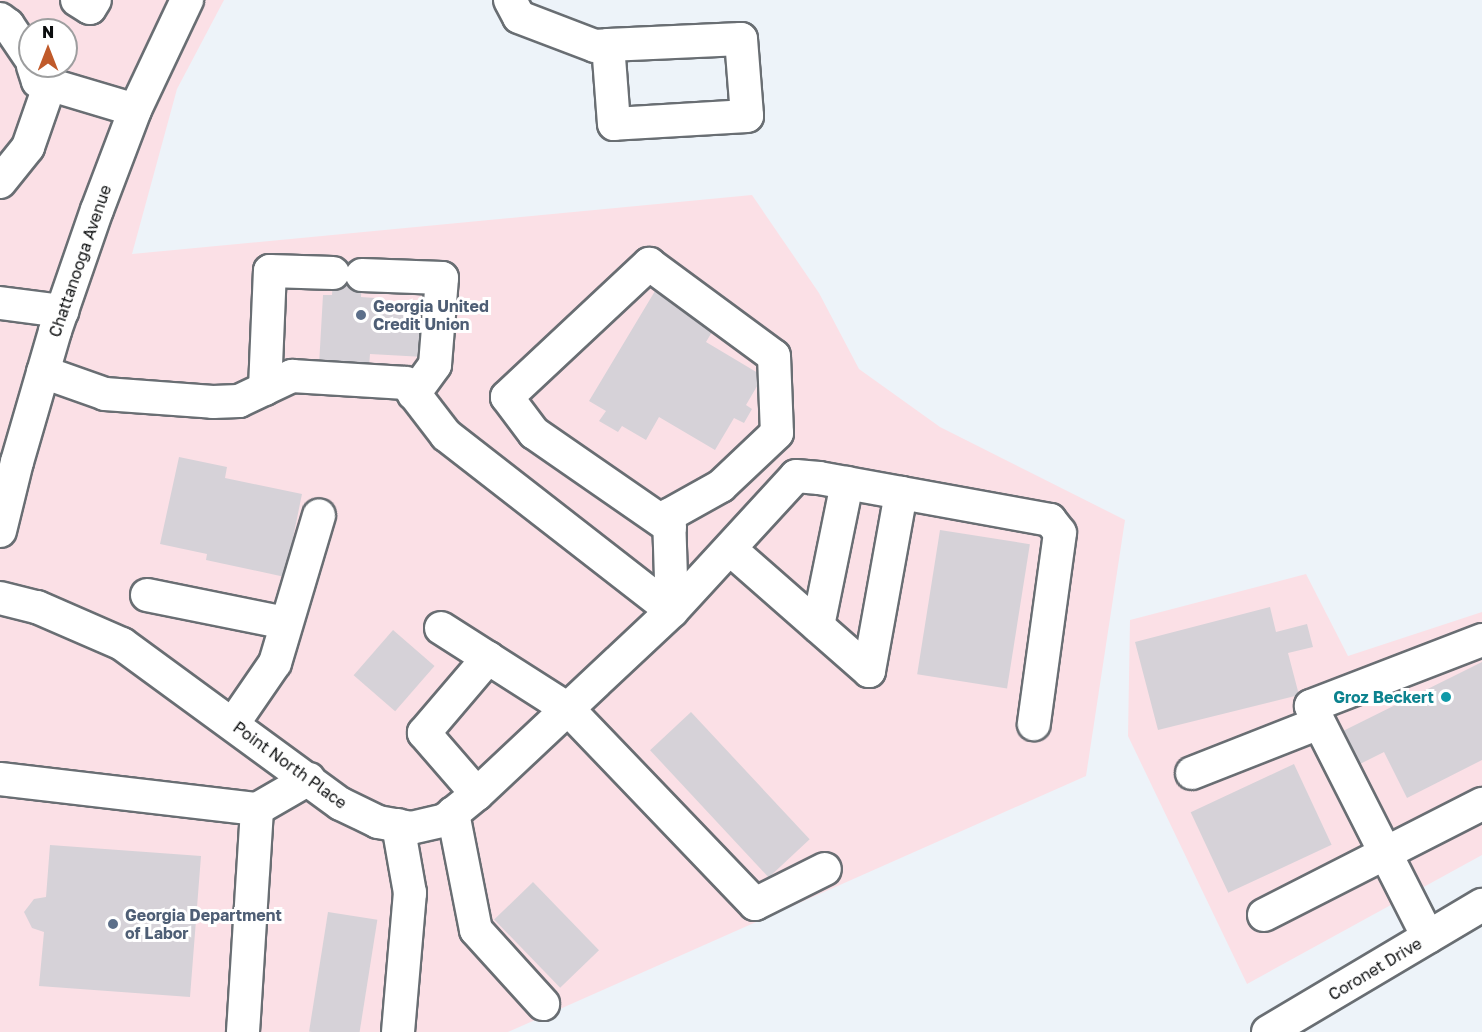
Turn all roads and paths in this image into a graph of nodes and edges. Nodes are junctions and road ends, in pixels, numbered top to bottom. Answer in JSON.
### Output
{"nodes":[{"id":1,"x":78,"y":0,"type":"edge"},
{"id":2,"x":95,"y":0,"type":"edge"},
{"id":3,"x":187,"y":0,"type":"edge"},
{"id":4,"x":510,"y":0,"type":"edge"},
{"id":5,"x":0,"y":19,"type":"edge"},
{"id":6,"x":18,"y":40,"type":"edge"},
{"id":7,"x":608,"y":45,"type":"junction"},
{"id":8,"x":41,"y":78,"type":"edge"},
{"id":9,"x":50,"y":78,"type":"edge"},
{"id":10,"x":135,"y":110,"type":"junction"},
{"id":11,"x":0,"y":182,"type":"edge"},
{"id":12,"x":0,"y":303,"type":"edge"},
{"id":13,"x":62,"y":311,"type":"junction"},
{"id":14,"x":43,"y":372,"type":"junction"},
{"id":15,"x":265,"y":389,"type":"junction"},
{"id":16,"x":414,"y":394,"type":"junction"},
{"id":17,"x":847,"y":483,"type":"junction"},
{"id":18,"x":5,"y":488,"type":"edge"},
{"id":19,"x":901,"y":493,"type":"junction"},
{"id":20,"x":319,"y":515,"type":"dead end"},
{"id":21,"x":670,"y":527,"type":"junction"},
{"id":22,"x":0,"y":531,"type":"edge"},
{"id":23,"x":730,"y":549,"type":"junction"},
{"id":24,"x":147,"y":595,"type":"dead end"},
{"id":25,"x":0,"y":598,"type":"edge"},
{"id":26,"x":672,"y":611,"type":"junction"},
{"id":27,"x":286,"y":623,"type":"junction"},
{"id":28,"x":818,"y":626,"type":"junction"},
{"id":29,"x":441,"y":628,"type":"dead end"},
{"id":30,"x":1482,"y":640,"type":"edge"},
{"id":31,"x":488,"y":658,"type":"junction"},
{"id":32,"x":568,"y":709,"type":"junction"},
{"id":33,"x":1319,"y":723,"type":"junction"},
{"id":34,"x":233,"y":724,"type":"junction"},
{"id":35,"x":1034,"y":724,"type":"dead end"},
{"id":36,"x":1192,"y":773,"type":"dead end"},
{"id":37,"x":0,"y":779,"type":"edge"},
{"id":38,"x":309,"y":779,"type":"junction"},
{"id":39,"x":477,"y":794,"type":"junction"},
{"id":40,"x":1482,"y":804,"type":"edge"},
{"id":41,"x":257,"y":809,"type":"junction"},
{"id":42,"x":453,"y":813,"type":"junction"},
{"id":43,"x":398,"y":825,"type":"junction"},
{"id":44,"x":1385,"y":854,"type":"junction"},
{"id":45,"x":825,"y":869,"type":"dead end"},
{"id":46,"x":1482,"y":905,"type":"edge"},
{"id":47,"x":1264,"y":915,"type":"dead end"},
{"id":48,"x":1428,"y":937,"type":"junction"},
{"id":49,"x":543,"y":1004,"type":"dead end"},
{"id":50,"x":243,"y":1032,"type":"edge"},
{"id":51,"x":398,"y":1032,"type":"edge"},
{"id":52,"x":1268,"y":1032,"type":"edge"}],
"edges":[{"from":1,"to":2,"type":"street"},
{"from":3,"to":10,"type":"street","name":"Chattanooga Avenue"},
{"from":4,"to":7,"type":"street"},
{"from":5,"to":6,"type":"street"},
{"from":7,"to":7,"type":"street"},
{"from":8,"to":11,"type":"street"},
{"from":9,"to":10,"type":"street"},
{"from":10,"to":13,"type":"street","name":"Chattanooga Avenue"},
{"from":12,"to":13,"type":"street"},
{"from":13,"to":14,"type":"street","name":"Chattanooga Avenue"},
{"from":14,"to":15,"type":"street"},
{"from":14,"to":18,"type":"street","name":"Chattanooga Avenue"},
{"from":15,"to":16,"type":"street"},
{"from":15,"to":16,"type":"street"},
{"from":16,"to":26,"type":"street"},
{"from":17,"to":19,"type":"street"},
{"from":17,"to":23,"type":"street","name":"Point North Place"},
{"from":17,"to":28,"type":"street"},
{"from":18,"to":22,"type":"street","name":"Chattanooga Avenue"},
{"from":19,"to":28,"type":"street"},
{"from":19,"to":35,"type":"street"},
{"from":20,"to":27,"type":"street"},
{"from":21,"to":21,"type":"street"},
{"from":21,"to":26,"type":"street"},
{"from":23,"to":26,"type":"street","name":"Point North Place"},
{"from":23,"to":28,"type":"street"},
{"from":24,"to":27,"type":"street"},
{"from":25,"to":34,"type":"street","name":"Point North Place"},
{"from":26,"to":32,"type":"street","name":"Point North Place"},
{"from":27,"to":34,"type":"street"},
{"from":29,"to":31,"type":"street"},
{"from":30,"to":33,"type":"street"},
{"from":31,"to":32,"type":"street"},
{"from":31,"to":39,"type":"street"},
{"from":32,"to":39,"type":"street","name":"Point North Place"},
{"from":32,"to":45,"type":"street"},
{"from":33,"to":36,"type":"street"},
{"from":33,"to":44,"type":"street"},
{"from":34,"to":38,"type":"street","name":"Point North Place"},
{"from":37,"to":41,"type":"street"},
{"from":38,"to":41,"type":"street"},
{"from":38,"to":43,"type":"street","name":"Point North Place"},
{"from":39,"to":42,"type":"street","name":"Point North Place"},
{"from":40,"to":44,"type":"street"},
{"from":41,"to":50,"type":"street"},
{"from":42,"to":43,"type":"street","name":"Point North Place"},
{"from":42,"to":49,"type":"street"},
{"from":43,"to":51,"type":"street"},
{"from":44,"to":47,"type":"street"},
{"from":44,"to":48,"type":"street"},
{"from":46,"to":48,"type":"street","name":"Coronet Drive"},
{"from":48,"to":52,"type":"street","name":"Coronet Drive"}]}
